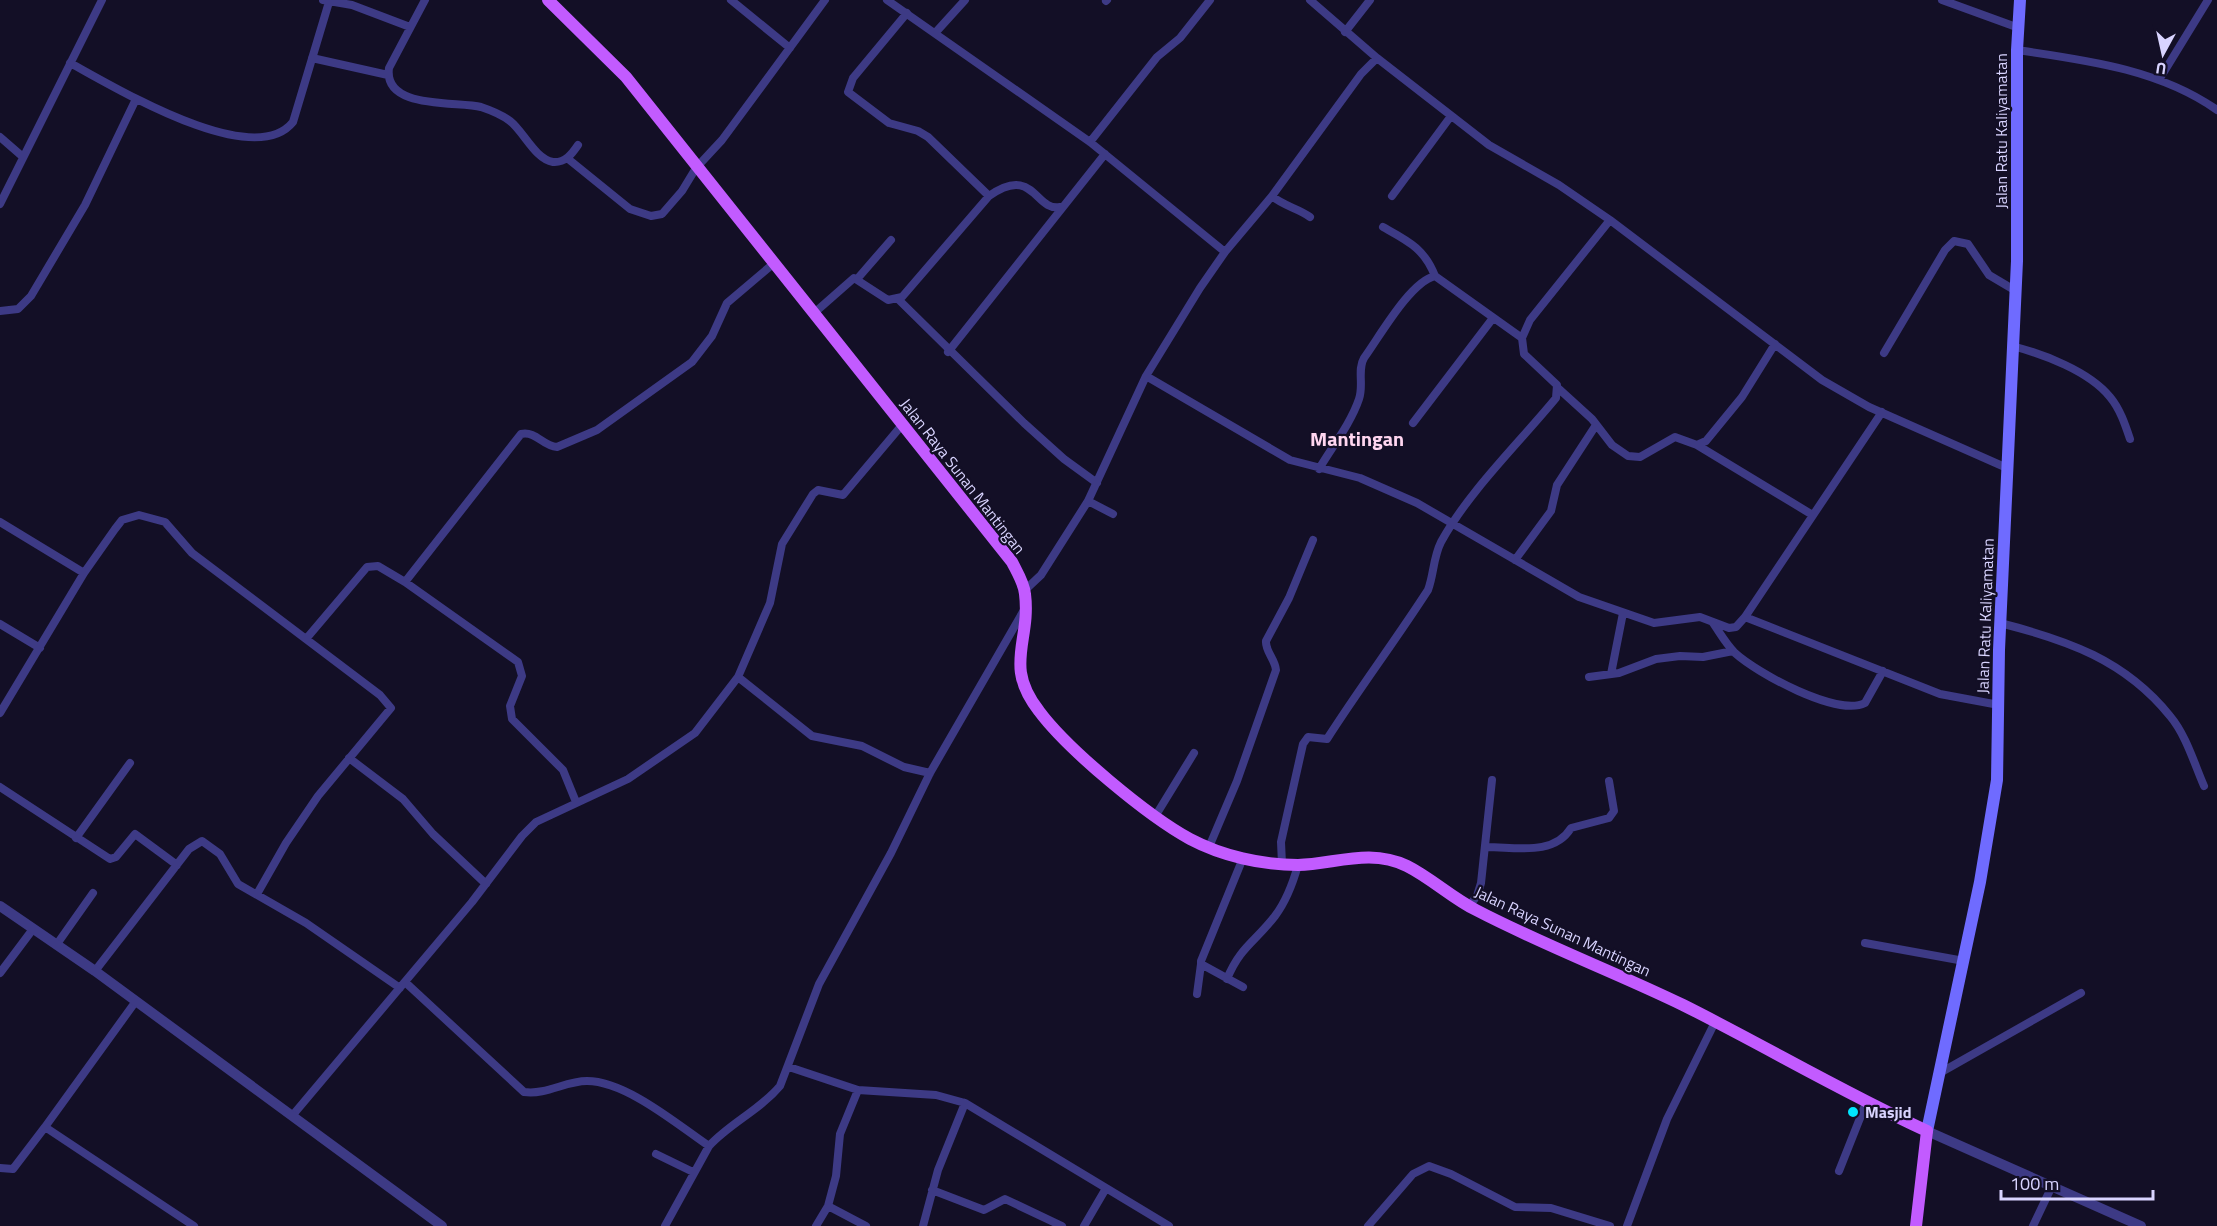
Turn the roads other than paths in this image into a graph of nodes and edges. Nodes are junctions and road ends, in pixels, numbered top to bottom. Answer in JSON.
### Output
{"nodes":[{"id":1,"x":102,"y":0,"type":"edge"},
{"id":2,"x":425,"y":0,"type":"edge"},
{"id":3,"x":731,"y":0,"type":"edge"},
{"id":4,"x":825,"y":0,"type":"edge"},
{"id":5,"x":888,"y":0,"type":"edge"},
{"id":6,"x":965,"y":0,"type":"edge"},
{"id":7,"x":1210,"y":0,"type":"edge"},
{"id":8,"x":1310,"y":0,"type":"edge"},
{"id":9,"x":1370,"y":0,"type":"edge"},
{"id":10,"x":1942,"y":0,"type":"edge"},
{"id":11,"x":2020,"y":0,"type":"edge"},
{"id":12,"x":2208,"y":0,"type":"edge"},
{"id":13,"x":326,"y":1,"type":"edge"},
{"id":14,"x":352,"y":3,"type":"edge"},
{"id":15,"x":556,"y":3,"type":"edge"},
{"id":16,"x":907,"y":14,"type":"junction"},
{"id":17,"x":410,"y":27,"type":"junction"},
{"id":18,"x":2019,"y":28,"type":"junction"},
{"id":19,"x":936,"y":32,"type":"junction"},
{"id":20,"x":1346,"y":32,"type":"junction"},
{"id":21,"x":790,"y":48,"type":"junction"},
{"id":22,"x":2018,"y":50,"type":"junction"},
{"id":23,"x":312,"y":58,"type":"junction"},
{"id":24,"x":1377,"y":58,"type":"junction"},
{"id":25,"x":70,"y":63,"type":"junction"},
{"id":26,"x":388,"y":75,"type":"junction"},
{"id":27,"x":2159,"y":80,"type":"junction"},
{"id":28,"x":136,"y":99,"type":"junction"},
{"id":29,"x":2217,"y":110,"type":"edge"},
{"id":30,"x":1451,"y":116,"type":"junction"},
{"id":31,"x":0,"y":137,"type":"edge"},
{"id":32,"x":1090,"y":142,"type":"junction"},
{"id":33,"x":578,"y":145,"type":"dead end"},
{"id":34,"x":1104,"y":154,"type":"junction"},
{"id":35,"x":23,"y":156,"type":"junction"},
{"id":36,"x":567,"y":158,"type":"junction"},
{"id":37,"x":696,"y":168,"type":"junction"},
{"id":38,"x":989,"y":196,"type":"junction"},
{"id":39,"x":1272,"y":196,"type":"junction"},
{"id":40,"x":1392,"y":196,"type":"dead end"},
{"id":41,"x":0,"y":204,"type":"edge"},
{"id":42,"x":1060,"y":207,"type":"junction"},
{"id":43,"x":1310,"y":218,"type":"dead end"},
{"id":44,"x":1610,"y":220,"type":"junction"},
{"id":45,"x":1383,"y":227,"type":"dead end"},
{"id":46,"x":891,"y":240,"type":"dead end"},
{"id":47,"x":1225,"y":252,"type":"junction"},
{"id":48,"x":773,"y":264,"type":"junction"},
{"id":49,"x":1435,"y":276,"type":"junction"},
{"id":50,"x":858,"y":278,"type":"junction"},
{"id":51,"x":2016,"y":291,"type":"junction"},
{"id":52,"x":898,"y":299,"type":"junction"},
{"id":53,"x":0,"y":311,"type":"edge"},
{"id":54,"x":813,"y":314,"type":"junction"},
{"id":55,"x":1493,"y":318,"type":"junction"},
{"id":56,"x":1522,"y":338,"type":"junction"},
{"id":57,"x":1775,"y":344,"type":"junction"},
{"id":58,"x":2012,"y":346,"type":"junction"},
{"id":59,"x":948,"y":352,"type":"junction"},
{"id":60,"x":1884,"y":353,"type":"dead end"},
{"id":61,"x":1146,"y":376,"type":"junction"},
{"id":62,"x":1559,"y":389,"type":"junction"},
{"id":63,"x":1882,"y":412,"type":"junction"},
{"id":64,"x":1413,"y":423,"type":"dead end"},
{"id":65,"x":902,"y":425,"type":"junction"},
{"id":66,"x":1596,"y":425,"type":"junction"},
{"id":67,"x":2130,"y":439,"type":"dead end"},
{"id":68,"x":1697,"y":445,"type":"junction"},
{"id":69,"x":2007,"y":468,"type":"junction"},
{"id":70,"x":1319,"y":469,"type":"junction"},
{"id":71,"x":1097,"y":483,"type":"junction"},
{"id":72,"x":1088,"y":501,"type":"junction"},
{"id":73,"x":1113,"y":514,"type":"dead end"},
{"id":74,"x":1811,"y":514,"type":"junction"},
{"id":75,"x":0,"y":522,"type":"edge"},
{"id":76,"x":1454,"y":523,"type":"junction"},
{"id":77,"x":1313,"y":540,"type":"dead end"},
{"id":78,"x":1515,"y":560,"type":"junction"},
{"id":79,"x":84,"y":573,"type":"junction"},
{"id":80,"x":405,"y":582,"type":"junction"},
{"id":81,"x":1025,"y":590,"type":"junction"},
{"id":82,"x":1026,"y":607,"type":"junction"},
{"id":83,"x":1623,"y":613,"type":"junction"},
{"id":84,"x":1745,"y":617,"type":"junction"},
{"id":85,"x":1713,"y":623,"type":"junction"},
{"id":86,"x":2000,"y":623,"type":"junction"},
{"id":87,"x":0,"y":624,"type":"edge"},
{"id":88,"x":306,"y":639,"type":"junction"},
{"id":89,"x":40,"y":648,"type":"junction"},
{"id":90,"x":1733,"y":651,"type":"junction"},
{"id":91,"x":1883,"y":671,"type":"junction"},
{"id":92,"x":1611,"y":674,"type":"junction"},
{"id":93,"x":738,"y":677,"type":"junction"},
{"id":94,"x":1589,"y":677,"type":"dead end"},
{"id":95,"x":1998,"y":705,"type":"junction"},
{"id":96,"x":0,"y":713,"type":"edge"},
{"id":97,"x":1194,"y":753,"type":"dead end"},
{"id":98,"x":349,"y":758,"type":"junction"},
{"id":99,"x":130,"y":763,"type":"dead end"},
{"id":100,"x":930,"y":773,"type":"junction"},
{"id":101,"x":1492,"y":780,"type":"dead end"},
{"id":102,"x":1609,"y":781,"type":"dead end"},
{"id":103,"x":2204,"y":786,"type":"dead end"},
{"id":104,"x":0,"y":787,"type":"edge"},
{"id":105,"x":576,"y":802,"type":"junction"},
{"id":106,"x":1156,"y":815,"type":"junction"},
{"id":107,"x":76,"y":838,"type":"junction"},
{"id":108,"x":1209,"y":847,"type":"junction"},
{"id":109,"x":1487,"y":847,"type":"junction"},
{"id":110,"x":1243,"y":858,"type":"junction"},
{"id":111,"x":1282,"y":864,"type":"junction"},
{"id":112,"x":177,"y":865,"type":"junction"},
{"id":113,"x":1298,"y":865,"type":"junction"},
{"id":114,"x":486,"y":884,"type":"junction"},
{"id":115,"x":93,"y":894,"type":"dead end"},
{"id":116,"x":257,"y":894,"type":"junction"},
{"id":117,"x":0,"y":906,"type":"edge"},
{"id":118,"x":1470,"y":907,"type":"junction"},
{"id":119,"x":33,"y":929,"type":"junction"},
{"id":120,"x":1865,"y":943,"type":"dead end"},
{"id":121,"x":57,"y":944,"type":"junction"},
{"id":122,"x":1964,"y":961,"type":"junction"},
{"id":123,"x":1201,"y":963,"type":"junction"},
{"id":124,"x":95,"y":971,"type":"junction"},
{"id":125,"x":0,"y":973,"type":"edge"},
{"id":126,"x":1227,"y":979,"type":"junction"},
{"id":127,"x":402,"y":985,"type":"junction"},
{"id":128,"x":1243,"y":987,"type":"dead end"},
{"id":129,"x":2081,"y":993,"type":"dead end"},
{"id":130,"x":1197,"y":994,"type":"dead end"},
{"id":131,"x":136,"y":1001,"type":"junction"},
{"id":132,"x":1715,"y":1022,"type":"junction"},
{"id":133,"x":789,"y":1067,"type":"junction"},
{"id":134,"x":1938,"y":1074,"type":"junction"},
{"id":135,"x":858,"y":1090,"type":"junction"},
{"id":136,"x":965,"y":1103,"type":"junction"},
{"id":137,"x":1866,"y":1103,"type":"junction"},
{"id":138,"x":292,"y":1116,"type":"junction"},
{"id":139,"x":45,"y":1127,"type":"junction"},
{"id":140,"x":1927,"y":1131,"type":"junction"},
{"id":141,"x":709,"y":1146,"type":"junction"},
{"id":142,"x":656,"y":1154,"type":"dead end"},
{"id":143,"x":0,"y":1168,"type":"edge"},
{"id":144,"x":1839,"y":1171,"type":"dead end"},
{"id":145,"x":693,"y":1172,"type":"junction"},
{"id":146,"x":2052,"y":1186,"type":"junction"},
{"id":147,"x":932,"y":1190,"type":"junction"},
{"id":148,"x":1105,"y":1190,"type":"junction"},
{"id":149,"x":828,"y":1206,"type":"junction"},
{"id":150,"x":194,"y":1226,"type":"edge"},
{"id":151,"x":441,"y":1226,"type":"edge"},
{"id":152,"x":665,"y":1226,"type":"edge"},
{"id":153,"x":816,"y":1226,"type":"edge"},
{"id":154,"x":866,"y":1226,"type":"edge"},
{"id":155,"x":923,"y":1226,"type":"edge"},
{"id":156,"x":1062,"y":1226,"type":"edge"},
{"id":157,"x":1084,"y":1226,"type":"edge"},
{"id":158,"x":1169,"y":1226,"type":"edge"},
{"id":159,"x":1368,"y":1226,"type":"edge"},
{"id":160,"x":1610,"y":1226,"type":"edge"},
{"id":161,"x":1627,"y":1226,"type":"edge"},
{"id":162,"x":1916,"y":1226,"type":"edge"},
{"id":163,"x":2033,"y":1226,"type":"edge"},
{"id":164,"x":2141,"y":1226,"type":"edge"}],
"edges":[{"from":1,"to":25,"type":"street"},
{"from":2,"to":17,"type":"street"},
{"from":3,"to":21,"type":"street"},
{"from":4,"to":21,"type":"street"},
{"from":5,"to":16,"type":"street"},
{"from":6,"to":19,"type":"street"},
{"from":7,"to":32,"type":"street"},
{"from":8,"to":20,"type":"street"},
{"from":9,"to":20,"type":"street"},
{"from":10,"to":18,"type":"street"},
{"from":11,"to":18,"type":"main road","name":"Jalan Ratu Kaliyamatan"},
{"from":12,"to":27,"type":"street"},
{"from":13,"to":14,"type":"street"},
{"from":13,"to":23,"type":"street"},
{"from":14,"to":17,"type":"street"},
{"from":15,"to":37,"type":"main road","name":"Jalan Raya Sunan Mantingan"},
{"from":16,"to":19,"type":"street"},
{"from":16,"to":38,"type":"street"},
{"from":17,"to":26,"type":"street"},
{"from":18,"to":22,"type":"main road","name":"Jalan Ratu Kaliyamatan"},
{"from":19,"to":32,"type":"street"},
{"from":20,"to":24,"type":"street"},
{"from":21,"to":37,"type":"street"},
{"from":22,"to":27,"type":"street"},
{"from":22,"to":51,"type":"main road","name":"Jalan Ratu Kaliyamatan"},
{"from":23,"to":26,"type":"street"},
{"from":23,"to":28,"type":"street"},
{"from":24,"to":30,"type":"street"},
{"from":24,"to":39,"type":"street"},
{"from":25,"to":28,"type":"street"},
{"from":25,"to":35,"type":"street"},
{"from":26,"to":36,"type":"street"},
{"from":27,"to":29,"type":"street"},
{"from":28,"to":53,"type":"street"},
{"from":30,"to":40,"type":"street"},
{"from":30,"to":44,"type":"street"},
{"from":31,"to":35,"type":"street"},
{"from":32,"to":34,"type":"street"},
{"from":33,"to":36,"type":"street"},
{"from":34,"to":42,"type":"street"},
{"from":34,"to":47,"type":"street"},
{"from":35,"to":41,"type":"street"},
{"from":36,"to":37,"type":"street"},
{"from":37,"to":48,"type":"main road","name":"Jalan Raya Sunan Mantingan"},
{"from":38,"to":42,"type":"street"},
{"from":38,"to":52,"type":"street"},
{"from":39,"to":43,"type":"street"},
{"from":39,"to":47,"type":"street"},
{"from":42,"to":59,"type":"street"},
{"from":44,"to":56,"type":"street"},
{"from":44,"to":57,"type":"street"},
{"from":45,"to":49,"type":"street"},
{"from":46,"to":50,"type":"street"},
{"from":47,"to":61,"type":"street"},
{"from":48,"to":54,"type":"main road","name":"Jalan Raya Sunan Mantingan"},
{"from":48,"to":80,"type":"street"},
{"from":49,"to":55,"type":"street"},
{"from":49,"to":70,"type":"street"},
{"from":50,"to":52,"type":"street"},
{"from":50,"to":54,"type":"street"},
{"from":51,"to":58,"type":"main road","name":"Jalan Ratu Kaliyamatan"},
{"from":51,"to":60,"type":"street"},
{"from":52,"to":59,"type":"street"},
{"from":54,"to":65,"type":"main road","name":"Jalan Raya Sunan Mantingan"},
{"from":55,"to":56,"type":"street"},
{"from":55,"to":64,"type":"street"},
{"from":56,"to":62,"type":"street"},
{"from":57,"to":63,"type":"street"},
{"from":57,"to":68,"type":"street"},
{"from":58,"to":67,"type":"street"},
{"from":58,"to":69,"type":"main road","name":"Jalan Ratu Kaliyamatan"},
{"from":59,"to":71,"type":"street"},
{"from":61,"to":70,"type":"street"},
{"from":61,"to":71,"type":"street"},
{"from":62,"to":66,"type":"street"},
{"from":62,"to":76,"type":"street"},
{"from":63,"to":69,"type":"street"},
{"from":63,"to":74,"type":"street"},
{"from":65,"to":81,"type":"main road","name":"Jalan Raya Sunan Mantingan"},
{"from":65,"to":93,"type":"street"},
{"from":66,"to":68,"type":"street"},
{"from":66,"to":78,"type":"street"},
{"from":68,"to":74,"type":"street"},
{"from":69,"to":86,"type":"main road","name":"Jalan Ratu Kaliyamatan"},
{"from":70,"to":76,"type":"street"},
{"from":71,"to":72,"type":"street"},
{"from":72,"to":73,"type":"street"},
{"from":72,"to":81,"type":"street"},
{"from":74,"to":84,"type":"street"},
{"from":75,"to":79,"type":"street"},
{"from":76,"to":78,"type":"street"},
{"from":76,"to":111,"type":"street"},
{"from":77,"to":108,"type":"street"},
{"from":78,"to":83,"type":"street"},
{"from":79,"to":88,"type":"street"},
{"from":79,"to":89,"type":"street"},
{"from":80,"to":88,"type":"street"},
{"from":80,"to":105,"type":"street"},
{"from":81,"to":82,"type":"main road","name":"Jalan Raya Sunan Mantingan"},
{"from":82,"to":100,"type":"street"},
{"from":82,"to":106,"type":"main road","name":"Jalan Raya Sunan Mantingan"},
{"from":83,"to":85,"type":"street"},
{"from":83,"to":92,"type":"street"},
{"from":84,"to":85,"type":"street"},
{"from":84,"to":91,"type":"street"},
{"from":85,"to":90,"type":"street"},
{"from":86,"to":95,"type":"main road","name":"Jalan Ratu Kaliyamatan"},
{"from":86,"to":103,"type":"street"},
{"from":87,"to":89,"type":"street"},
{"from":88,"to":98,"type":"street"},
{"from":89,"to":96,"type":"street"},
{"from":90,"to":91,"type":"street"},
{"from":90,"to":92,"type":"street"},
{"from":91,"to":95,"type":"street"},
{"from":92,"to":94,"type":"street"},
{"from":93,"to":100,"type":"street"},
{"from":93,"to":105,"type":"street"},
{"from":95,"to":122,"type":"main road","name":"Jalan Ratu Kaliyamatan"},
{"from":97,"to":106,"type":"street"},
{"from":98,"to":114,"type":"street"},
{"from":98,"to":116,"type":"street"},
{"from":99,"to":107,"type":"street"},
{"from":100,"to":133,"type":"street"},
{"from":101,"to":109,"type":"street"},
{"from":102,"to":109,"type":"street"},
{"from":104,"to":107,"type":"street"},
{"from":105,"to":114,"type":"street"},
{"from":106,"to":108,"type":"main road","name":"Jalan Raya Sunan Mantingan"},
{"from":107,"to":112,"type":"street"},
{"from":108,"to":110,"type":"main road","name":"Jalan Raya Sunan Mantingan"},
{"from":109,"to":118,"type":"street"},
{"from":110,"to":111,"type":"main road","name":"Jalan Raya Sunan Mantingan"},
{"from":110,"to":123,"type":"street"},
{"from":111,"to":113,"type":"main road","name":"Jalan Raya Sunan Mantingan"},
{"from":112,"to":116,"type":"street"},
{"from":112,"to":124,"type":"street"},
{"from":113,"to":118,"type":"main road","name":"Jalan Raya Sunan Mantingan"},
{"from":113,"to":126,"type":"street"},
{"from":114,"to":127,"type":"street"},
{"from":115,"to":121,"type":"street"},
{"from":116,"to":127,"type":"street"},
{"from":117,"to":119,"type":"street"},
{"from":118,"to":132,"type":"main road","name":"Jalan Raya Sunan Mantingan"},
{"from":119,"to":121,"type":"street"},
{"from":119,"to":125,"type":"street"},
{"from":120,"to":122,"type":"street"},
{"from":121,"to":124,"type":"street"},
{"from":122,"to":134,"type":"main road","name":"Jalan Ratu Kaliyamatan"},
{"from":123,"to":126,"type":"street"},
{"from":123,"to":130,"type":"street"},
{"from":124,"to":131,"type":"street"},
{"from":126,"to":128,"type":"street"},
{"from":127,"to":138,"type":"street"},
{"from":127,"to":141,"type":"street"},
{"from":129,"to":134,"type":"street"},
{"from":131,"to":138,"type":"street"},
{"from":131,"to":139,"type":"street"},
{"from":132,"to":137,"type":"main road","name":"Jalan Raya Sunan Mantingan"},
{"from":132,"to":161,"type":"street"},
{"from":133,"to":135,"type":"street"},
{"from":133,"to":141,"type":"street"},
{"from":134,"to":140,"type":"main road","name":"Jalan Ratu Kaliyamatan"},
{"from":135,"to":136,"type":"street"},
{"from":135,"to":149,"type":"street"},
{"from":136,"to":147,"type":"street"},
{"from":136,"to":148,"type":"street"},
{"from":137,"to":140,"type":"main road","name":"Jalan Raya Sunan Mantingan"},
{"from":137,"to":144,"type":"street"},
{"from":138,"to":151,"type":"street"},
{"from":139,"to":143,"type":"street"},
{"from":139,"to":150,"type":"street"},
{"from":140,"to":146,"type":"street","name":"Jalan Raya Sunan Mantingan"},
{"from":140,"to":162,"type":"main road","name":"Jalan Ratu Kaliyamatan"},
{"from":141,"to":145,"type":"street"},
{"from":142,"to":145,"type":"street"},
{"from":145,"to":152,"type":"street"},
{"from":146,"to":163,"type":"street"},
{"from":146,"to":164,"type":"street","name":"Jalan Raya Sunan Mantingan"},
{"from":147,"to":155,"type":"street"},
{"from":147,"to":156,"type":"street"},
{"from":148,"to":157,"type":"street"},
{"from":148,"to":158,"type":"street"},
{"from":149,"to":153,"type":"street"},
{"from":149,"to":154,"type":"street"},
{"from":159,"to":160,"type":"street"}]}
